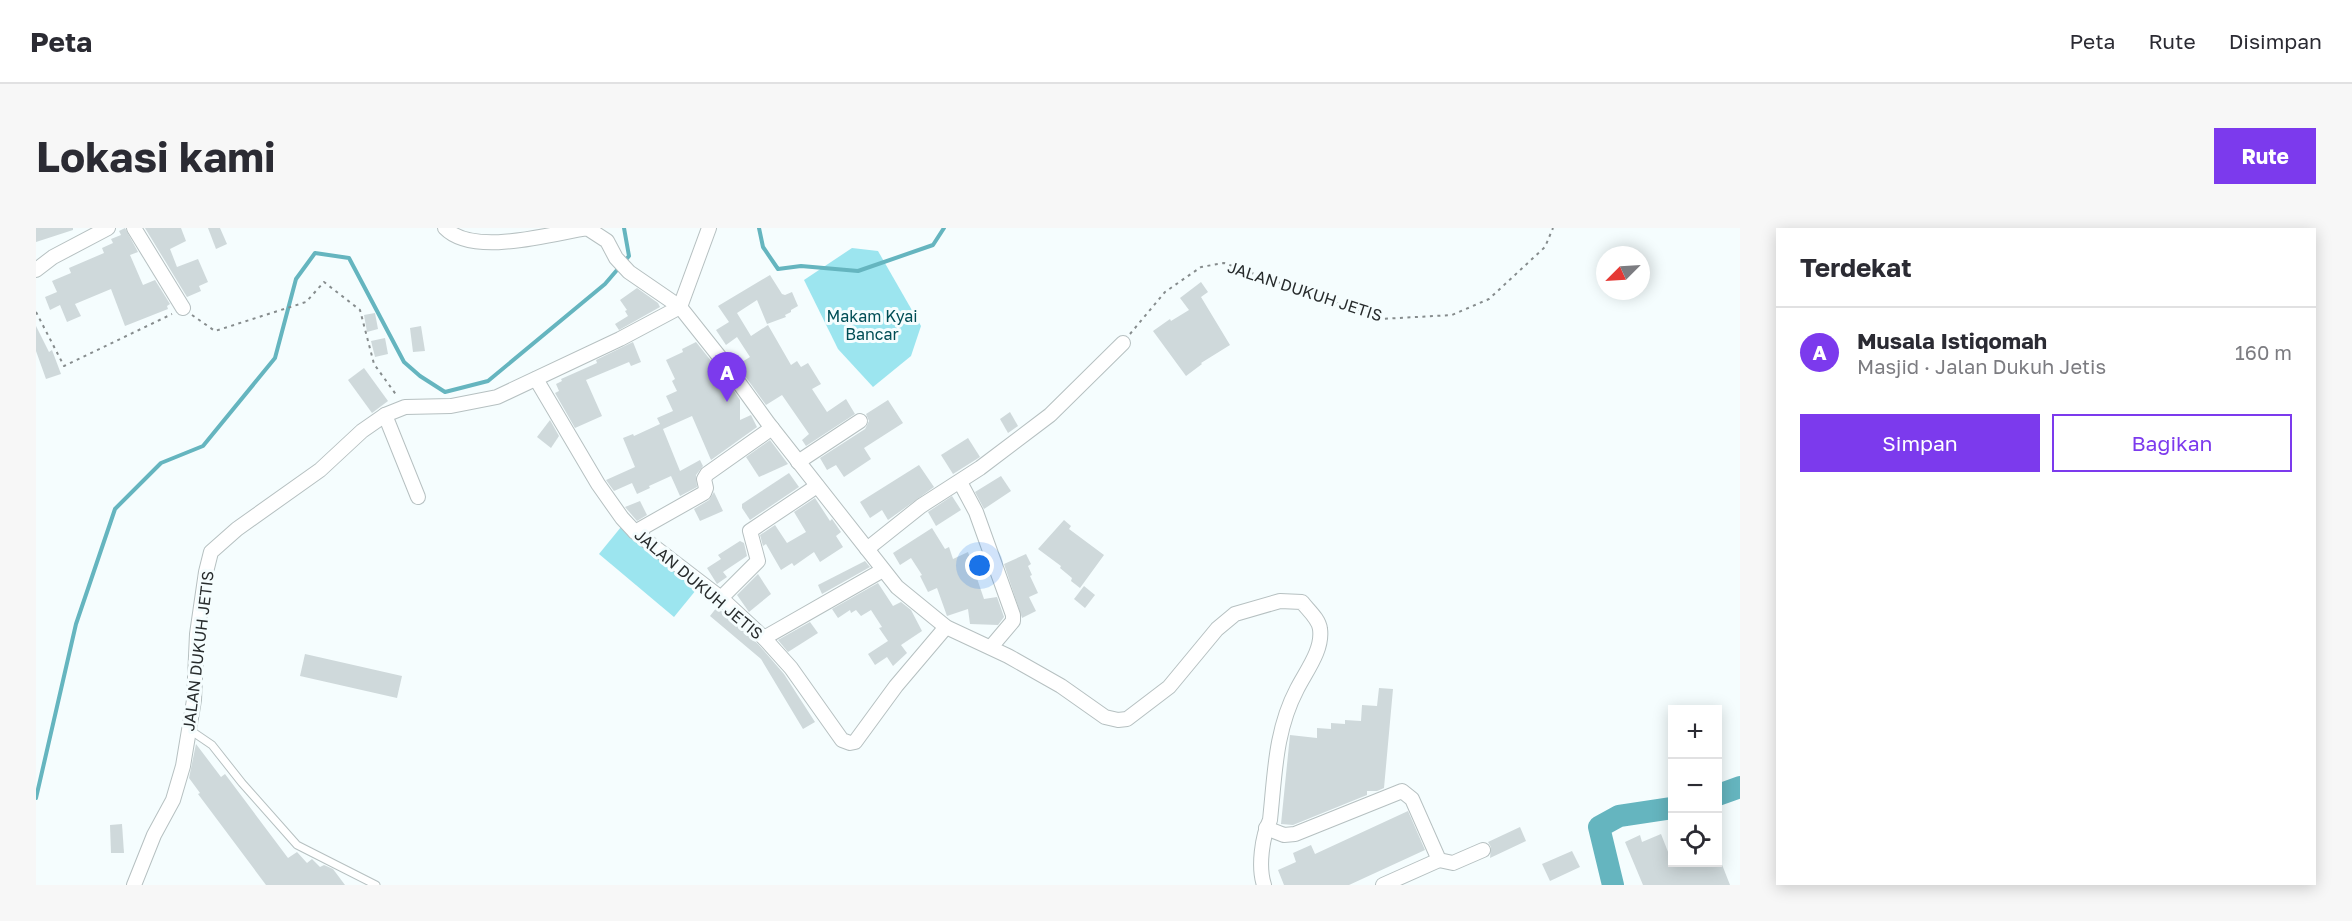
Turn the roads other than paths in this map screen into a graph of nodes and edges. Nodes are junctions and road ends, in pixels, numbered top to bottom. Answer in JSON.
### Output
{"nodes":[{"id":1,"x":108,"y":228,"type":"edge"},
{"id":2,"x":134,"y":228,"type":"edge"},
{"id":3,"x":445,"y":228,"type":"edge"},
{"id":4,"x":709,"y":228,"type":"edge"},
{"id":5,"x":37,"y":267,"type":"edge"},
{"id":6,"x":680,"y":307,"type":"junction"},
{"id":7,"x":183,"y":309,"type":"road end"},
{"id":8,"x":1123,"y":343,"type":"road end"},
{"id":9,"x":536,"y":379,"type":"junction"},
{"id":10,"x":385,"y":415,"type":"junction"},
{"id":11,"x":860,"y":421,"type":"dead end"},
{"id":12,"x":772,"y":428,"type":"junction"},
{"id":13,"x":798,"y":462,"type":"junction"},
{"id":14,"x":960,"y":482,"type":"junction"},
{"id":15,"x":817,"y":486,"type":"junction"},
{"id":16,"x":418,"y":497,"type":"dead end"},
{"id":17,"x":636,"y":532,"type":"junction"},
{"id":18,"x":867,"y":549,"type":"junction"},
{"id":19,"x":883,"y":570,"type":"junction"},
{"id":20,"x":721,"y":598,"type":"junction"},
{"id":21,"x":946,"y":627,"type":"junction"},
{"id":22,"x":764,"y":638,"type":"junction"},
{"id":23,"x":991,"y":647,"type":"junction"},
{"id":24,"x":190,"y":730,"type":"junction"},
{"id":25,"x":1266,"y":828,"type":"junction"},
{"id":26,"x":1483,"y":850,"type":"dead end"},
{"id":27,"x":1439,"y":860,"type":"junction"},
{"id":28,"x":134,"y":885,"type":"edge"},
{"id":29,"x":376,"y":885,"type":"edge"},
{"id":30,"x":1264,"y":885,"type":"edge"},
{"id":31,"x":1383,"y":885,"type":"edge"}],
"edges":[{"from":1,"to":5,"type":"street"},
{"from":2,"to":7,"type":"street"},
{"from":3,"to":6,"type":"street"},
{"from":4,"to":6,"type":"street"},
{"from":6,"to":9,"type":"street","name":"JALAN DUKUH JETIS"},
{"from":6,"to":12,"type":"street"},
{"from":8,"to":14,"type":"street"},
{"from":9,"to":10,"type":"street","name":"JALAN DUKUH JETIS"},
{"from":9,"to":17,"type":"street","name":"JALAN DUKUH JETIS"},
{"from":10,"to":16,"type":"street"},
{"from":10,"to":24,"type":"street","name":"JALAN DUKUH JETIS"},
{"from":11,"to":13,"type":"street"},
{"from":12,"to":13,"type":"street"},
{"from":12,"to":17,"type":"street"},
{"from":13,"to":15,"type":"street"},
{"from":14,"to":18,"type":"street"},
{"from":14,"to":23,"type":"street"},
{"from":15,"to":18,"type":"street"},
{"from":15,"to":20,"type":"street"},
{"from":17,"to":20,"type":"street","name":"JALAN DUKUH JETIS"},
{"from":18,"to":19,"type":"street"},
{"from":19,"to":21,"type":"street"},
{"from":19,"to":22,"type":"street"},
{"from":20,"to":22,"type":"street","name":"JALAN DUKUH JETIS"},
{"from":21,"to":22,"type":"street","name":"JALAN DUKUH JETIS"},
{"from":21,"to":23,"type":"street"},
{"from":23,"to":25,"type":"street"},
{"from":24,"to":28,"type":"street","name":"JALAN DUKUH JETIS"},
{"from":24,"to":29,"type":"lane"},
{"from":25,"to":27,"type":"street"},
{"from":25,"to":30,"type":"street"},
{"from":26,"to":27,"type":"street"},
{"from":27,"to":31,"type":"street"}]}
